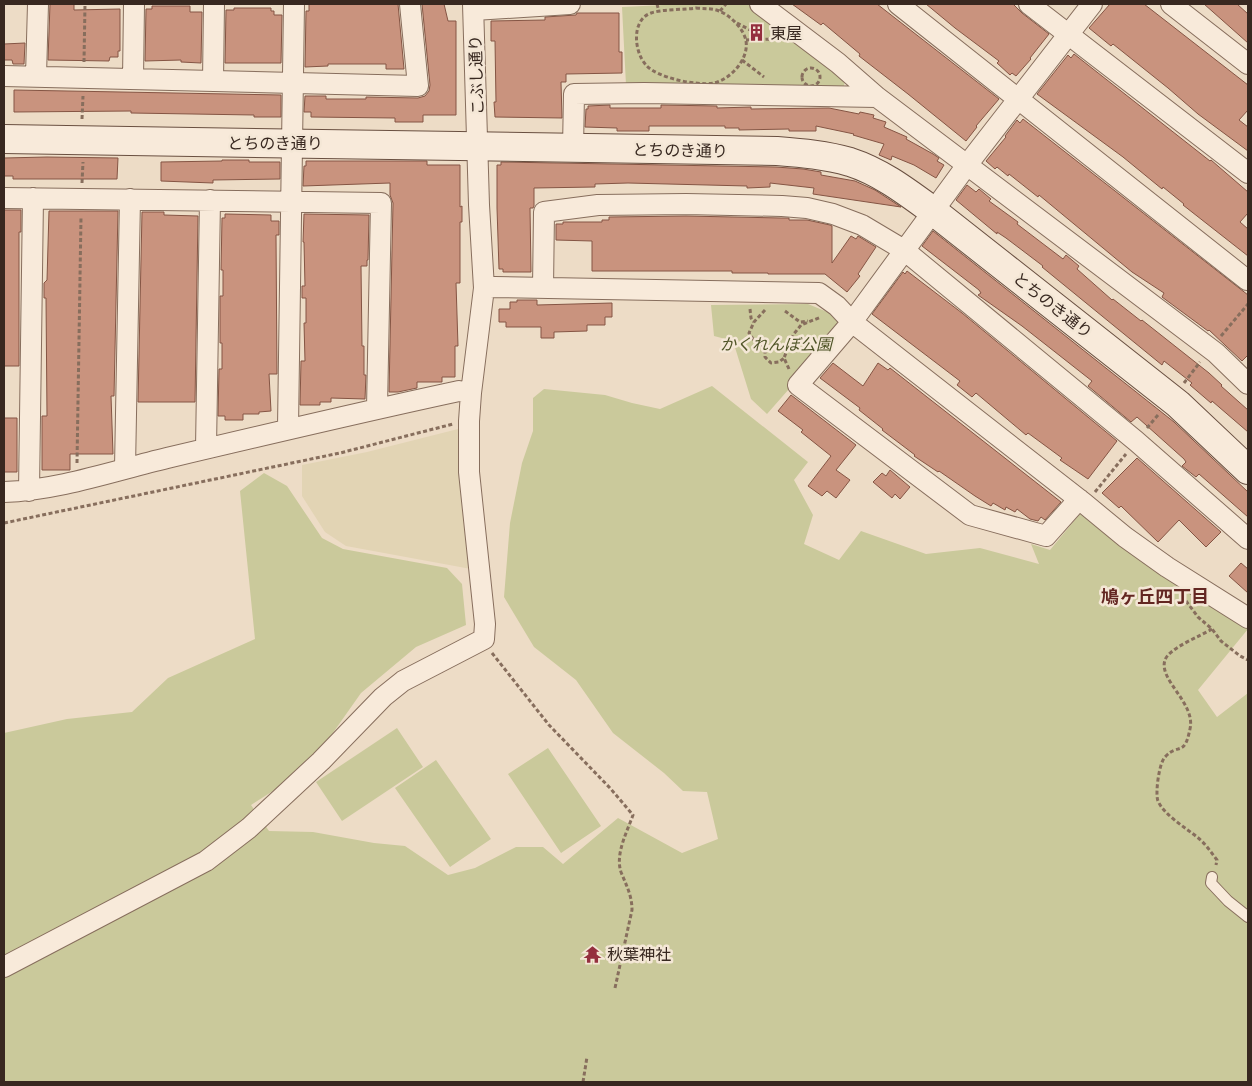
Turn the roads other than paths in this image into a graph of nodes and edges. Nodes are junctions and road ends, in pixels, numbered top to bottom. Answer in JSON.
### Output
{"nodes":[{"id":1,"x":38,"y":4,"type":"edge"},
{"id":2,"x":134,"y":4,"type":"edge"},
{"id":3,"x":214,"y":4,"type":"edge"},
{"id":4,"x":294,"y":4,"type":"edge"},
{"id":5,"x":410,"y":4,"type":"edge"},
{"id":6,"x":570,"y":4,"type":"edge"},
{"id":7,"x":760,"y":4,"type":"edge"},
{"id":8,"x":898,"y":4,"type":"edge"},
{"id":9,"x":1029,"y":4,"type":"edge"},
{"id":10,"x":1092,"y":4,"type":"edge"},
{"id":11,"x":1171,"y":4,"type":"edge"},
{"id":12,"x":474,"y":7,"type":"edge"},
{"id":13,"x":1069,"y":34,"type":"junction"},
{"id":14,"x":1248,"y":64,"type":"edge"},
{"id":15,"x":4,"y":76,"type":"edge"},
{"id":16,"x":36,"y":76,"type":"junction"},
{"id":17,"x":133,"y":79,"type":"junction"},
{"id":18,"x":213,"y":81,"type":"junction"},
{"id":19,"x":293,"y":83,"type":"junction"},
{"id":20,"x":877,"y":97,"type":"junction"},
{"id":21,"x":1018,"y":99,"type":"junction"},
{"id":22,"x":4,"y":139,"type":"edge"},
{"id":23,"x":293,"y":143,"type":"junction"},
{"id":24,"x":478,"y":146,"type":"junction"},
{"id":25,"x":573,"y":148,"type":"junction"},
{"id":26,"x":967,"y":165,"type":"junction"},
{"id":27,"x":1248,"y":173,"type":"edge"},
{"id":28,"x":4,"y":198,"type":"edge"},
{"id":29,"x":32,"y":198,"type":"junction"},
{"id":30,"x":130,"y":199,"type":"junction"},
{"id":31,"x":210,"y":200,"type":"junction"},
{"id":32,"x":291,"y":201,"type":"junction"},
{"id":33,"x":933,"y":211,"type":"junction"},
{"id":34,"x":904,"y":250,"type":"junction"},
{"id":35,"x":1248,"y":278,"type":"edge"},
{"id":36,"x":484,"y":288,"type":"junction"},
{"id":37,"x":543,"y":288,"type":"junction"},
{"id":38,"x":852,"y":322,"type":"junction"},
{"id":39,"x":1248,"y":384,"type":"edge"},
{"id":40,"x":471,"y":393,"type":"junction"},
{"id":41,"x":376,"y":408,"type":"junction"},
{"id":42,"x":288,"y":428,"type":"junction"},
{"id":43,"x":206,"y":448,"type":"junction"},
{"id":44,"x":125,"y":468,"type":"junction"},
{"id":45,"x":1248,"y":470,"type":"edge"},
{"id":46,"x":29,"y":491,"type":"junction"},
{"id":47,"x":4,"y":492,"type":"edge"},
{"id":48,"x":1079,"y":499,"type":"junction"},
{"id":49,"x":1248,"y":539,"type":"edge"},
{"id":50,"x":1248,"y":618,"type":"edge"},
{"id":51,"x":1212,"y":877,"type":"dead end"},
{"id":52,"x":1248,"y":916,"type":"edge"},
{"id":53,"x":4,"y":967,"type":"edge"}],
"edges":[{"from":1,"to":16,"type":"street"},
{"from":2,"to":17,"type":"street"},
{"from":3,"to":18,"type":"street"},
{"from":4,"to":19,"type":"street"},
{"from":5,"to":19,"type":"street"},
{"from":6,"to":12,"type":"street"},
{"from":7,"to":20,"type":"street"},
{"from":8,"to":21,"type":"street"},
{"from":9,"to":13,"type":"street"},
{"from":10,"to":13,"type":"street"},
{"from":11,"to":14,"type":"street"},
{"from":12,"to":24,"type":"street","name":"こぶし通り"},
{"from":13,"to":21,"type":"street"},
{"from":13,"to":27,"type":"street"},
{"from":15,"to":16,"type":"street"},
{"from":16,"to":17,"type":"street"},
{"from":17,"to":18,"type":"street"},
{"from":18,"to":19,"type":"street"},
{"from":19,"to":23,"type":"street"},
{"from":20,"to":25,"type":"street"},
{"from":20,"to":26,"type":"street"},
{"from":21,"to":26,"type":"street"},
{"from":21,"to":35,"type":"street"},
{"from":22,"to":23,"type":"street","name":"とちのき通り"},
{"from":23,"to":24,"type":"street","name":"とちのき通り"},
{"from":23,"to":32,"type":"street"},
{"from":24,"to":25,"type":"street","name":"とちのき通り"},
{"from":24,"to":36,"type":"street","name":"こぶし通り"},
{"from":25,"to":33,"type":"street","name":"とちのき通り"},
{"from":26,"to":33,"type":"street"},
{"from":26,"to":39,"type":"street"},
{"from":28,"to":29,"type":"street"},
{"from":29,"to":30,"type":"street"},
{"from":29,"to":46,"type":"street"},
{"from":30,"to":31,"type":"street"},
{"from":30,"to":44,"type":"street"},
{"from":31,"to":32,"type":"street"},
{"from":31,"to":43,"type":"street"},
{"from":32,"to":41,"type":"street"},
{"from":32,"to":42,"type":"street"},
{"from":33,"to":34,"type":"street"},
{"from":33,"to":45,"type":"street","name":"とちのき通り"},
{"from":34,"to":37,"type":"street"},
{"from":34,"to":38,"type":"street"},
{"from":34,"to":49,"type":"street"},
{"from":36,"to":37,"type":"street"},
{"from":36,"to":40,"type":"street","name":"こぶし通り"},
{"from":37,"to":38,"type":"street"},
{"from":38,"to":48,"type":"street"},
{"from":38,"to":48,"type":"street"},
{"from":40,"to":41,"type":"street"},
{"from":40,"to":53,"type":"street","name":"こぶし通り"},
{"from":41,"to":42,"type":"street"},
{"from":42,"to":43,"type":"street"},
{"from":43,"to":44,"type":"street"},
{"from":44,"to":46,"type":"street"},
{"from":46,"to":47,"type":"street"},
{"from":48,"to":50,"type":"street"},
{"from":51,"to":52,"type":"lane"}]}
